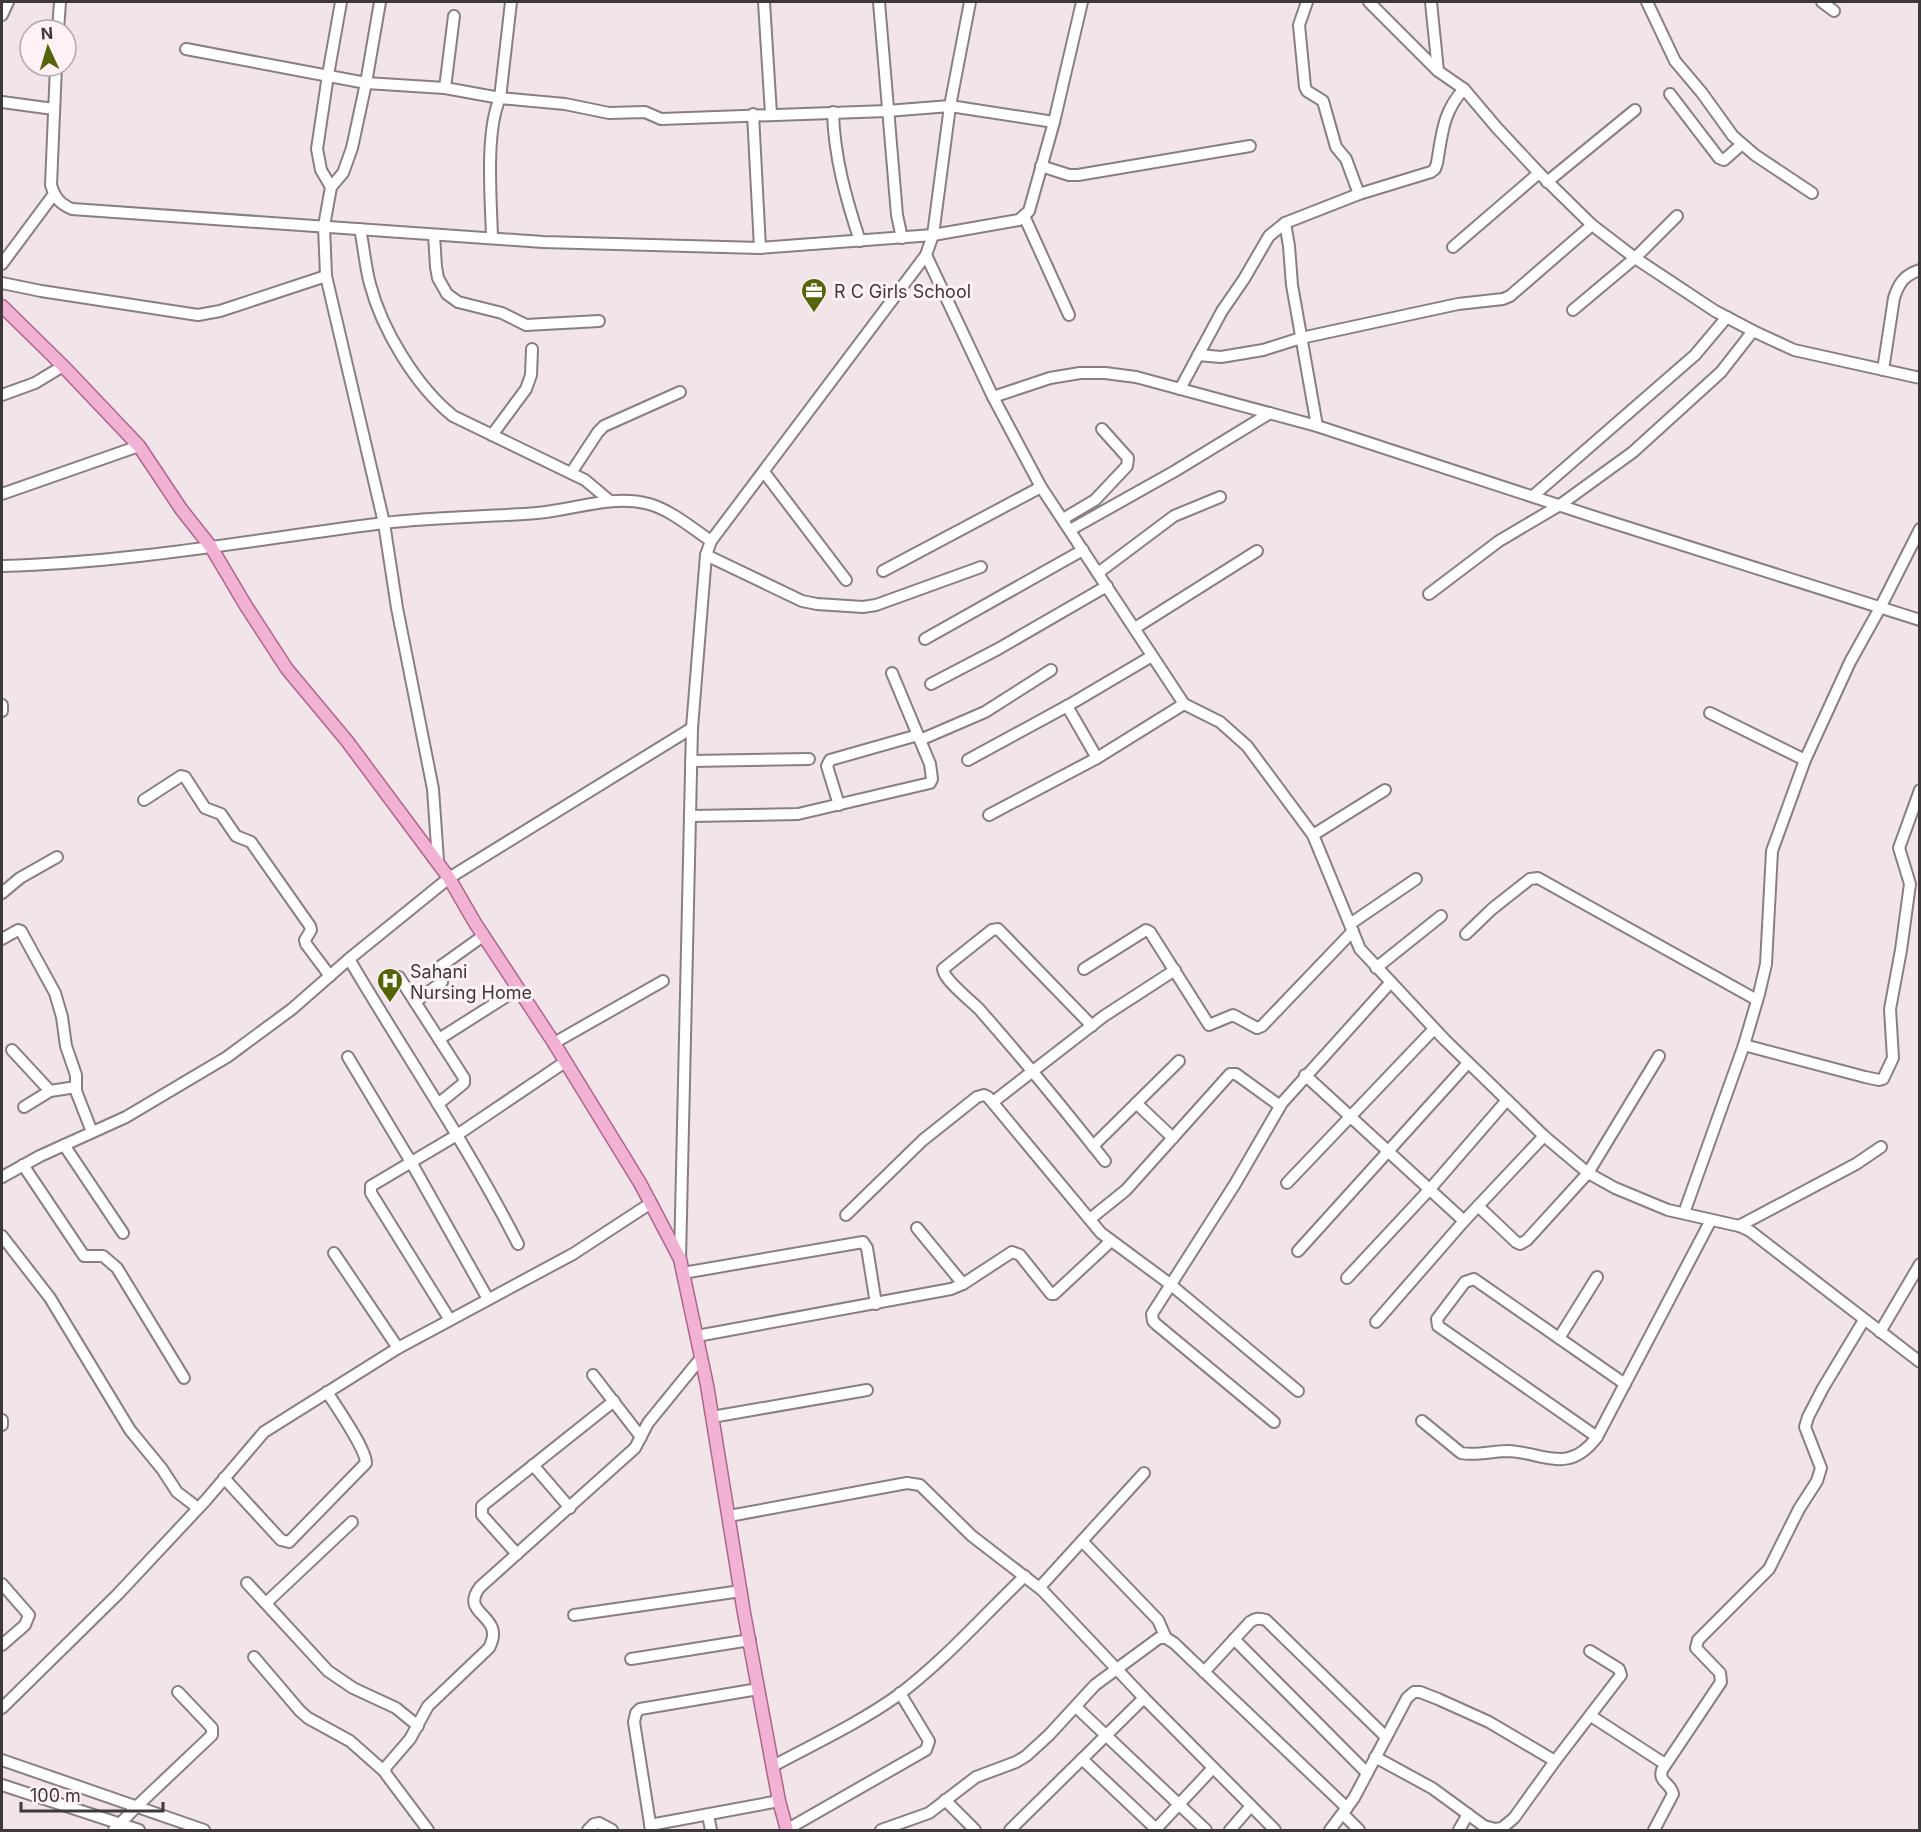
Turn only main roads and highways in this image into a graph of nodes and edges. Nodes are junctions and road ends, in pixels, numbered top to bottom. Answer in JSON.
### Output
{"nodes":[{"id":1,"x":2,"y":306,"type":"edge"},
{"id":2,"x":787,"y":1830,"type":"edge"}],
"edges":[{"from":1,"to":2,"type":"main road"}]}
